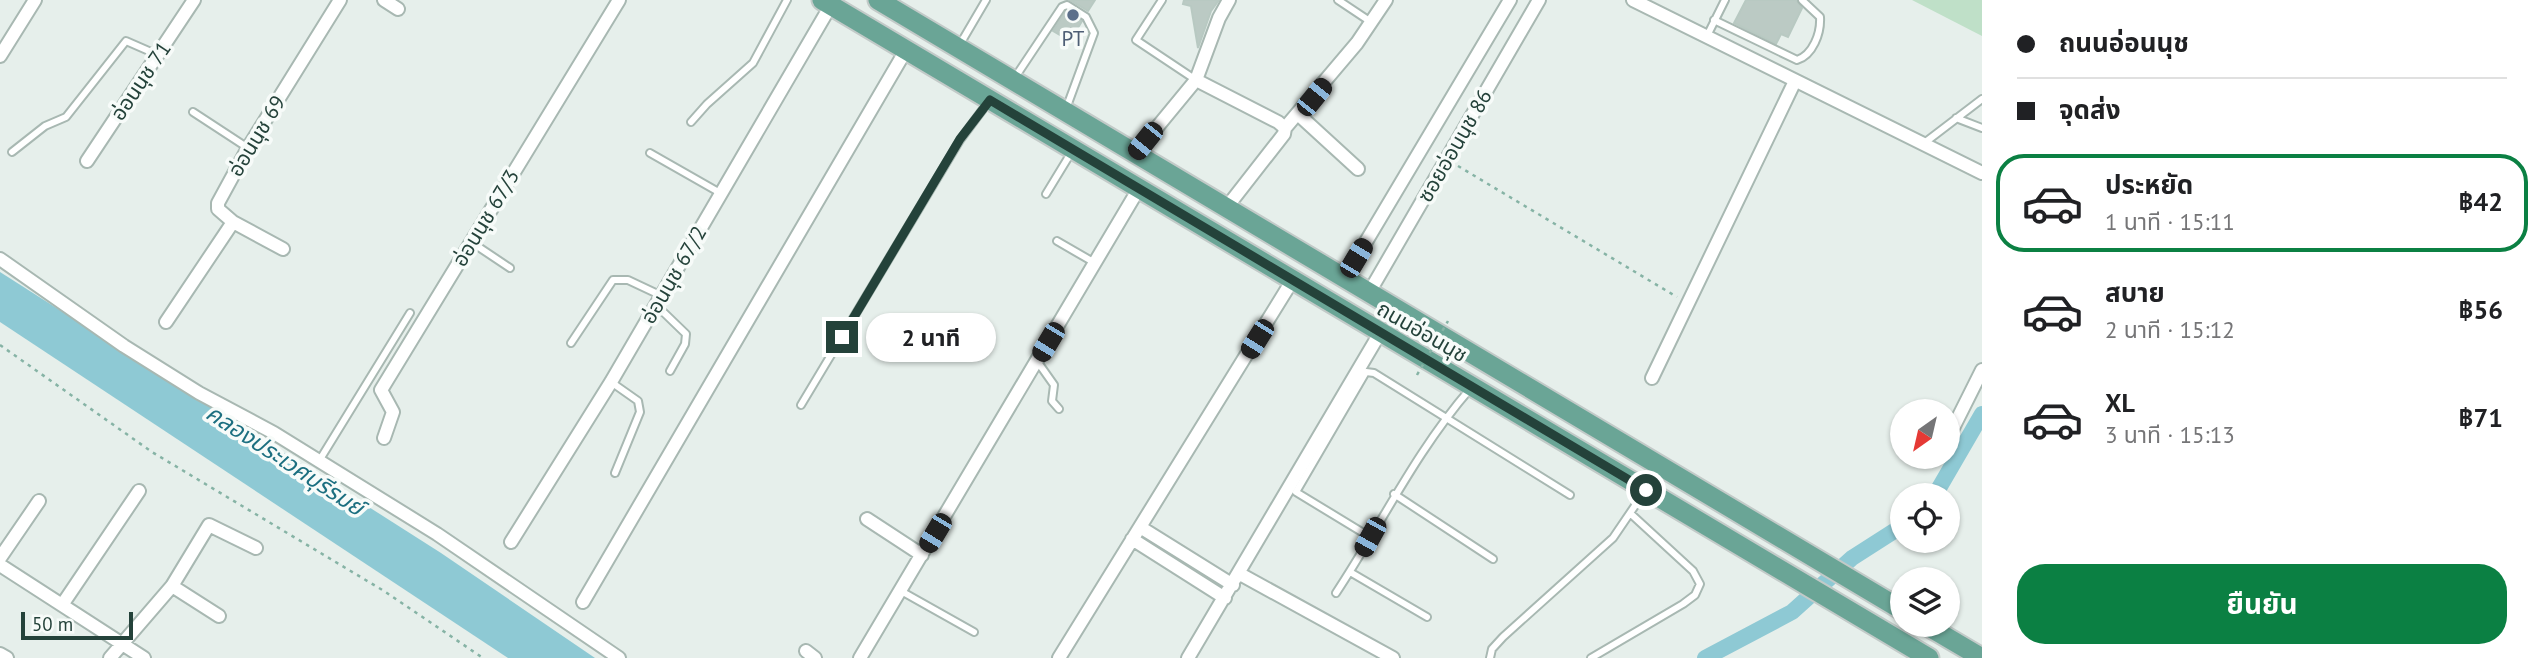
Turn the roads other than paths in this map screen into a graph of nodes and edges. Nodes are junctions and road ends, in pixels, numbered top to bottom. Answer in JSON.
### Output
{"nodes":[{"id":1,"x":35,"y":0,"type":"edge"},
{"id":2,"x":194,"y":0,"type":"edge"},
{"id":3,"x":340,"y":0,"type":"edge"},
{"id":4,"x":384,"y":0,"type":"edge"},
{"id":5,"x":619,"y":0,"type":"edge"},
{"id":6,"x":787,"y":0,"type":"edge"},
{"id":7,"x":878,"y":0,"type":"edge"},
{"id":8,"x":986,"y":0,"type":"edge"},
{"id":9,"x":1162,"y":0,"type":"edge"},
{"id":10,"x":1229,"y":0,"type":"edge"},
{"id":11,"x":1338,"y":0,"type":"edge"},
{"id":12,"x":1386,"y":0,"type":"edge"},
{"id":13,"x":1510,"y":0,"type":"edge"},
{"id":14,"x":1539,"y":0,"type":"edge"},
{"id":15,"x":1633,"y":0,"type":"edge"},
{"id":16,"x":1725,"y":0,"type":"edge"},
{"id":17,"x":1802,"y":0,"type":"edge"},
{"id":18,"x":827,"y":3,"type":"edge"},
{"id":19,"x":1066,"y":3,"type":"edge"},
{"id":20,"x":397,"y":9,"type":"dead end"},
{"id":21,"x":1714,"y":20,"type":"junction"},
{"id":22,"x":1371,"y":22,"type":"junction"},
{"id":23,"x":1706,"y":37,"type":"junction"},
{"id":24,"x":958,"y":47,"type":"junction"},
{"id":25,"x":906,"y":50,"type":"junction"},
{"id":26,"x":0,"y":56,"type":"edge"},
{"id":27,"x":159,"y":56,"type":"junction"},
{"id":28,"x":1013,"y":80,"type":"junction"},
{"id":29,"x":1196,"y":80,"type":"junction"},
{"id":30,"x":1795,"y":81,"type":"junction"},
{"id":31,"x":1982,"y":99,"type":"edge"},
{"id":32,"x":990,"y":100,"type":"junction"},
{"id":33,"x":193,"y":112,"type":"dead end"},
{"id":34,"x":1065,"y":112,"type":"junction"},
{"id":35,"x":1299,"y":115,"type":"junction"},
{"id":36,"x":1956,"y":118,"type":"junction"},
{"id":37,"x":691,"y":122,"type":"dead end"},
{"id":38,"x":1285,"y":128,"type":"junction"},
{"id":39,"x":1982,"y":128,"type":"edge"},
{"id":40,"x":1923,"y":144,"type":"junction"},
{"id":41,"x":248,"y":148,"type":"junction"},
{"id":42,"x":1072,"y":151,"type":"junction"},
{"id":43,"x":12,"y":152,"type":"dead end"},
{"id":44,"x":650,"y":153,"type":"dead end"},
{"id":45,"x":1135,"y":154,"type":"junction"},
{"id":46,"x":87,"y":161,"type":"dead end"},
{"id":47,"x":1358,"y":169,"type":"dead end"},
{"id":48,"x":1982,"y":173,"type":"edge"},
{"id":49,"x":1138,"y":190,"type":"junction"},
{"id":50,"x":722,"y":194,"type":"junction"},
{"id":51,"x":1046,"y":194,"type":"dead end"},
{"id":52,"x":1227,"y":207,"type":"junction"},
{"id":53,"x":233,"y":222,"type":"junction"},
{"id":54,"x":1057,"y":241,"type":"dead end"},
{"id":55,"x":471,"y":242,"type":"junction"},
{"id":56,"x":283,"y":248,"type":"dead end"},
{"id":57,"x":0,"y":259,"type":"edge"},
{"id":58,"x":1095,"y":263,"type":"junction"},
{"id":59,"x":510,"y":268,"type":"dead end"},
{"id":60,"x":1345,"y":277,"type":"junction"},
{"id":61,"x":1292,"y":281,"type":"junction"},
{"id":62,"x":1370,"y":291,"type":"junction"},
{"id":63,"x":659,"y":300,"type":"junction"},
{"id":64,"x":1331,"y":304,"type":"junction"},
{"id":65,"x":410,"y":313,"type":"dead end"},
{"id":66,"x":1354,"y":319,"type":"junction"},
{"id":67,"x":166,"y":322,"type":"dead end"},
{"id":68,"x":1380,"y":333,"type":"junction"},
{"id":69,"x":571,"y":344,"type":"dead end"},
{"id":70,"x":1037,"y":362,"type":"junction"},
{"id":71,"x":1982,"y":370,"type":"edge"},
{"id":72,"x":670,"y":371,"type":"dead end"},
{"id":73,"x":1652,"y":378,"type":"dead end"},
{"id":74,"x":611,"y":382,"type":"junction"},
{"id":75,"x":1471,"y":387,"type":"junction"},
{"id":76,"x":801,"y":405,"type":"dead end"},
{"id":77,"x":1059,"y":410,"type":"dead end"},
{"id":78,"x":1960,"y":414,"type":"edge"},
{"id":79,"x":1444,"y":418,"type":"junction"},
{"id":80,"x":384,"y":438,"type":"dead end"},
{"id":81,"x":319,"y":461,"type":"junction"},
{"id":82,"x":615,"y":473,"type":"dead end"},
{"id":83,"x":1646,"y":490,"type":"junction"},
{"id":84,"x":139,"y":491,"type":"dead end"},
{"id":85,"x":1394,"y":494,"type":"junction"},
{"id":86,"x":1570,"y":495,"type":"dead end"},
{"id":87,"x":39,"y":501,"type":"dead end"},
{"id":88,"x":1630,"y":514,"type":"junction"},
{"id":89,"x":867,"y":519,"type":"dead end"},
{"id":90,"x":1140,"y":527,"type":"junction"},
{"id":91,"x":1370,"y":537,"type":"junction"},
{"id":92,"x":1132,"y":539,"type":"junction"},
{"id":93,"x":511,"y":542,"type":"dead end"},
{"id":94,"x":256,"y":548,"type":"dead end"},
{"id":95,"x":922,"y":555,"type":"junction"},
{"id":96,"x":0,"y":558,"type":"edge"},
{"id":97,"x":1493,"y":559,"type":"dead end"},
{"id":98,"x":0,"y":565,"type":"edge"},
{"id":99,"x":1350,"y":572,"type":"junction"},
{"id":100,"x":1237,"y":580,"type":"junction"},
{"id":101,"x":172,"y":586,"type":"junction"},
{"id":102,"x":901,"y":591,"type":"junction"},
{"id":103,"x":1336,"y":593,"type":"dead end"},
{"id":104,"x":1225,"y":598,"type":"junction"},
{"id":105,"x":583,"y":602,"type":"dead end"},
{"id":106,"x":1890,"y":603,"type":"edge"},
{"id":107,"x":62,"y":605,"type":"junction"},
{"id":108,"x":219,"y":616,"type":"dead end"},
{"id":109,"x":1427,"y":617,"type":"dead end"},
{"id":110,"x":974,"y":632,"type":"dead end"},
{"id":111,"x":1946,"y":637,"type":"edge"},
{"id":112,"x":124,"y":644,"type":"junction"},
{"id":113,"x":0,"y":654,"type":"edge"},
{"id":114,"x":7,"y":658,"type":"edge"},
{"id":115,"x":110,"y":658,"type":"edge"},
{"id":116,"x":145,"y":658,"type":"edge"},
{"id":117,"x":619,"y":658,"type":"edge"},
{"id":118,"x":860,"y":658,"type":"edge"},
{"id":119,"x":1059,"y":658,"type":"edge"},
{"id":120,"x":1188,"y":658,"type":"edge"},
{"id":121,"x":1393,"y":658,"type":"edge"},
{"id":122,"x":1490,"y":658,"type":"edge"},
{"id":123,"x":1591,"y":658,"type":"edge"},
{"id":124,"x":1929,"y":658,"type":"edge"},
{"id":125,"x":1982,"y":658,"type":"edge"}],
"edges":[{"from":1,"to":26,"type":"street"},
{"from":2,"to":27,"type":"street","name":"อ่อนนุช 71"},
{"from":3,"to":41,"type":"street","name":"อ่อนนุช 69"},
{"from":4,"to":20,"type":"street"},
{"from":5,"to":55,"type":"street","name":"อ่อนนุช 67/3"},
{"from":6,"to":37,"type":"lane"},
{"from":7,"to":24,"type":"main road","name":"ถนนอ่อนนุช"},
{"from":8,"to":24,"type":"lane"},
{"from":9,"to":29,"type":"lane"},
{"from":10,"to":29,"type":"street"},
{"from":11,"to":22,"type":"lane"},
{"from":12,"to":22,"type":"street"},
{"from":13,"to":60,"type":"street","name":"ซอยอ่อนนุช 86"},
{"from":14,"to":62,"type":"street","name":"ซอยอ่อนนุช 86"},
{"from":15,"to":23,"type":"street"},
{"from":16,"to":21,"type":"lane"},
{"from":17,"to":21,"type":"lane"},
{"from":18,"to":25,"type":"main road","name":"ถนนอ่อนนุช"},
{"from":18,"to":50,"type":"street","name":"อ่อนนุช 67/2"},
{"from":19,"to":28,"type":"lane"},
{"from":19,"to":34,"type":"lane"},
{"from":21,"to":23,"type":"lane"},
{"from":22,"to":35,"type":"street"},
{"from":23,"to":30,"type":"street"},
{"from":24,"to":28,"type":"main road","name":"ถนนอ่อนนุช"},
{"from":25,"to":32,"type":"main road","name":"ถนนอ่อนนุช"},
{"from":25,"to":105,"type":"street"},
{"from":27,"to":43,"type":"lane"},
{"from":27,"to":46,"type":"street","name":"อ่อนนุช 71"},
{"from":28,"to":34,"type":"main road","name":"ถนนอ่อนนุช"},
{"from":29,"to":38,"type":"street"},
{"from":29,"to":45,"type":"street"},
{"from":30,"to":40,"type":"street"},
{"from":30,"to":73,"type":"street"},
{"from":31,"to":36,"type":"lane"},
{"from":32,"to":42,"type":"main road","name":"ถนนอ่อนนุช"},
{"from":32,"to":76,"type":"lane"},
{"from":33,"to":41,"type":"lane"},
{"from":34,"to":45,"type":"main road","name":"ถนนอ่อนนุช"},
{"from":35,"to":38,"type":"street"},
{"from":35,"to":47,"type":"street"},
{"from":36,"to":39,"type":"lane"},
{"from":36,"to":40,"type":"lane"},
{"from":38,"to":52,"type":"street"},
{"from":40,"to":48,"type":"street"},
{"from":41,"to":53,"type":"street","name":"อ่อนนุช 69"},
{"from":42,"to":49,"type":"main road","name":"ถนนอ่อนนุช"},
{"from":42,"to":51,"type":"lane"},
{"from":44,"to":50,"type":"lane"},
{"from":45,"to":52,"type":"main road","name":"ถนนอ่อนนุช"},
{"from":49,"to":58,"type":"street"},
{"from":49,"to":61,"type":"main road","name":"ถนนอ่อนนุช"},
{"from":50,"to":63,"type":"street","name":"อ่อนนุช 67/2"},
{"from":52,"to":60,"type":"main road","name":"ถนนอ่อนนุช"},
{"from":53,"to":56,"type":"street"},
{"from":53,"to":67,"type":"street"},
{"from":54,"to":58,"type":"lane"},
{"from":55,"to":59,"type":"lane"},
{"from":55,"to":80,"type":"street","name":"อ่อนนุช 67/3"},
{"from":57,"to":81,"type":"street"},
{"from":58,"to":70,"type":"street"},
{"from":60,"to":62,"type":"main road","name":"ถนนอ่อนนุช"},
{"from":60,"to":64,"type":"main road"},
{"from":61,"to":64,"type":"main road","name":"ถนนอ่อนนุช"},
{"from":61,"to":90,"type":"street"},
{"from":62,"to":66,"type":"main road"},
{"from":62,"to":106,"type":"main road","name":"ถนนอ่อนนุช"},
{"from":63,"to":69,"type":"lane"},
{"from":63,"to":72,"type":"lane"},
{"from":63,"to":74,"type":"street","name":"อ่อนนุช 67/2"},
{"from":64,"to":66,"type":"main road","name":"ถนนอ่อนนุช"},
{"from":65,"to":81,"type":"lane"},
{"from":66,"to":68,"type":"main road","name":"ถนนอ่อนนุช"},
{"from":68,"to":75,"type":"main road","name":"ถนนอ่อนนุช"},
{"from":68,"to":100,"type":"street"},
{"from":70,"to":77,"type":"lane"},
{"from":70,"to":95,"type":"street"},
{"from":71,"to":78,"type":"street"},
{"from":74,"to":82,"type":"lane"},
{"from":74,"to":93,"type":"street","name":"อ่อนนุช 67/2"},
{"from":75,"to":79,"type":"lane"},
{"from":75,"to":83,"type":"main road","name":"ถนนอ่อนนุช"},
{"from":79,"to":85,"type":"lane"},
{"from":79,"to":86,"type":"lane"},
{"from":79,"to":91,"type":"lane"},
{"from":81,"to":117,"type":"street"},
{"from":83,"to":88,"type":"lane"},
{"from":83,"to":124,"type":"main road","name":"ถนนอ่อนนุช"},
{"from":84,"to":107,"type":"street"},
{"from":85,"to":91,"type":"lane"},
{"from":85,"to":97,"type":"lane"},
{"from":87,"to":96,"type":"street"},
{"from":88,"to":122,"type":"lane"},
{"from":88,"to":123,"type":"lane"},
{"from":89,"to":95,"type":"street"},
{"from":90,"to":92,"type":"street"},
{"from":90,"to":100,"type":"street"},
{"from":91,"to":99,"type":"lane"},
{"from":92,"to":104,"type":"street"},
{"from":92,"to":119,"type":"street"},
{"from":94,"to":101,"type":"street"},
{"from":95,"to":102,"type":"street"},
{"from":98,"to":107,"type":"street"},
{"from":99,"to":103,"type":"lane"},
{"from":99,"to":109,"type":"lane"},
{"from":100,"to":104,"type":"street"},
{"from":100,"to":121,"type":"street"},
{"from":101,"to":108,"type":"street"},
{"from":101,"to":112,"type":"street"},
{"from":102,"to":110,"type":"lane"},
{"from":102,"to":118,"type":"street"},
{"from":104,"to":120,"type":"street"},
{"from":107,"to":112,"type":"street"},
{"from":111,"to":125,"type":"main road"},
{"from":112,"to":115,"type":"street"},
{"from":112,"to":116,"type":"street"},
{"from":113,"to":114,"type":"street"}]}
